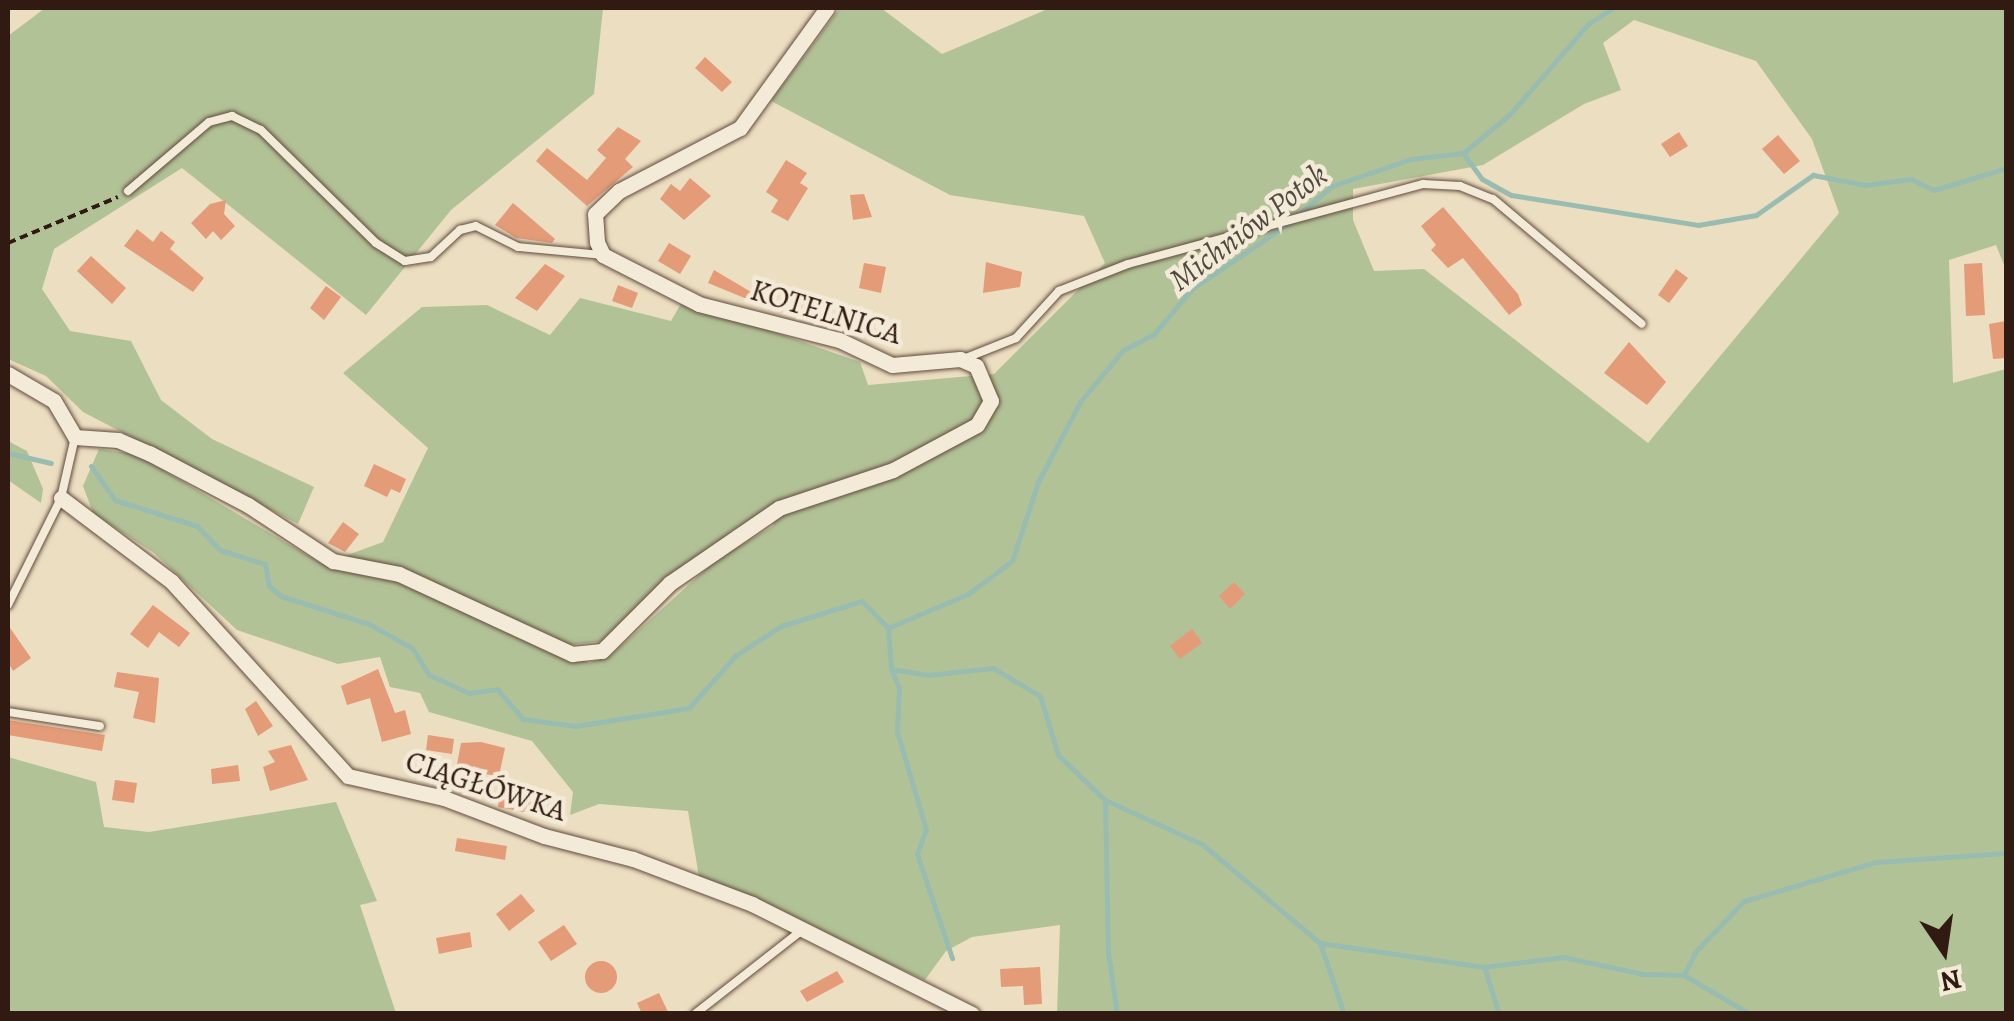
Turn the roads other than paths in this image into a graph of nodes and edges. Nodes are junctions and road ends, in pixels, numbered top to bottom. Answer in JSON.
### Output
{"nodes":[{"id":1,"x":827,"y":8,"type":"edge"},
{"id":2,"x":128,"y":191,"type":"road end"},
{"id":3,"x":603,"y":255,"type":"junction"},
{"id":4,"x":1642,"y":324,"type":"dead end"},
{"id":5,"x":960,"y":359,"type":"junction"},
{"id":6,"x":8,"y":374,"type":"edge"},
{"id":7,"x":76,"y":437,"type":"junction"},
{"id":8,"x":61,"y":498,"type":"junction"},
{"id":9,"x":8,"y":605,"type":"edge"},
{"id":10,"x":8,"y":712,"type":"edge"},
{"id":11,"x":100,"y":726,"type":"dead end"},
{"id":12,"x":801,"y":931,"type":"junction"},
{"id":13,"x":696,"y":1014,"type":"edge"},
{"id":14,"x":972,"y":1014,"type":"edge"}],
"edges":[{"from":1,"to":3,"type":"street"},
{"from":2,"to":3,"type":"lane"},
{"from":3,"to":5,"type":"street","name":"KOTELNICA"},
{"from":4,"to":5,"type":"lane"},
{"from":5,"to":7,"type":"street"},
{"from":6,"to":7,"type":"street"},
{"from":7,"to":8,"type":"lane"},
{"from":8,"to":9,"type":"lane"},
{"from":8,"to":12,"type":"street","name":"CIĄGŁÓWKA"},
{"from":10,"to":11,"type":"lane"},
{"from":12,"to":13,"type":"lane"},
{"from":12,"to":14,"type":"street","name":"CIĄGŁÓWKA"}]}
